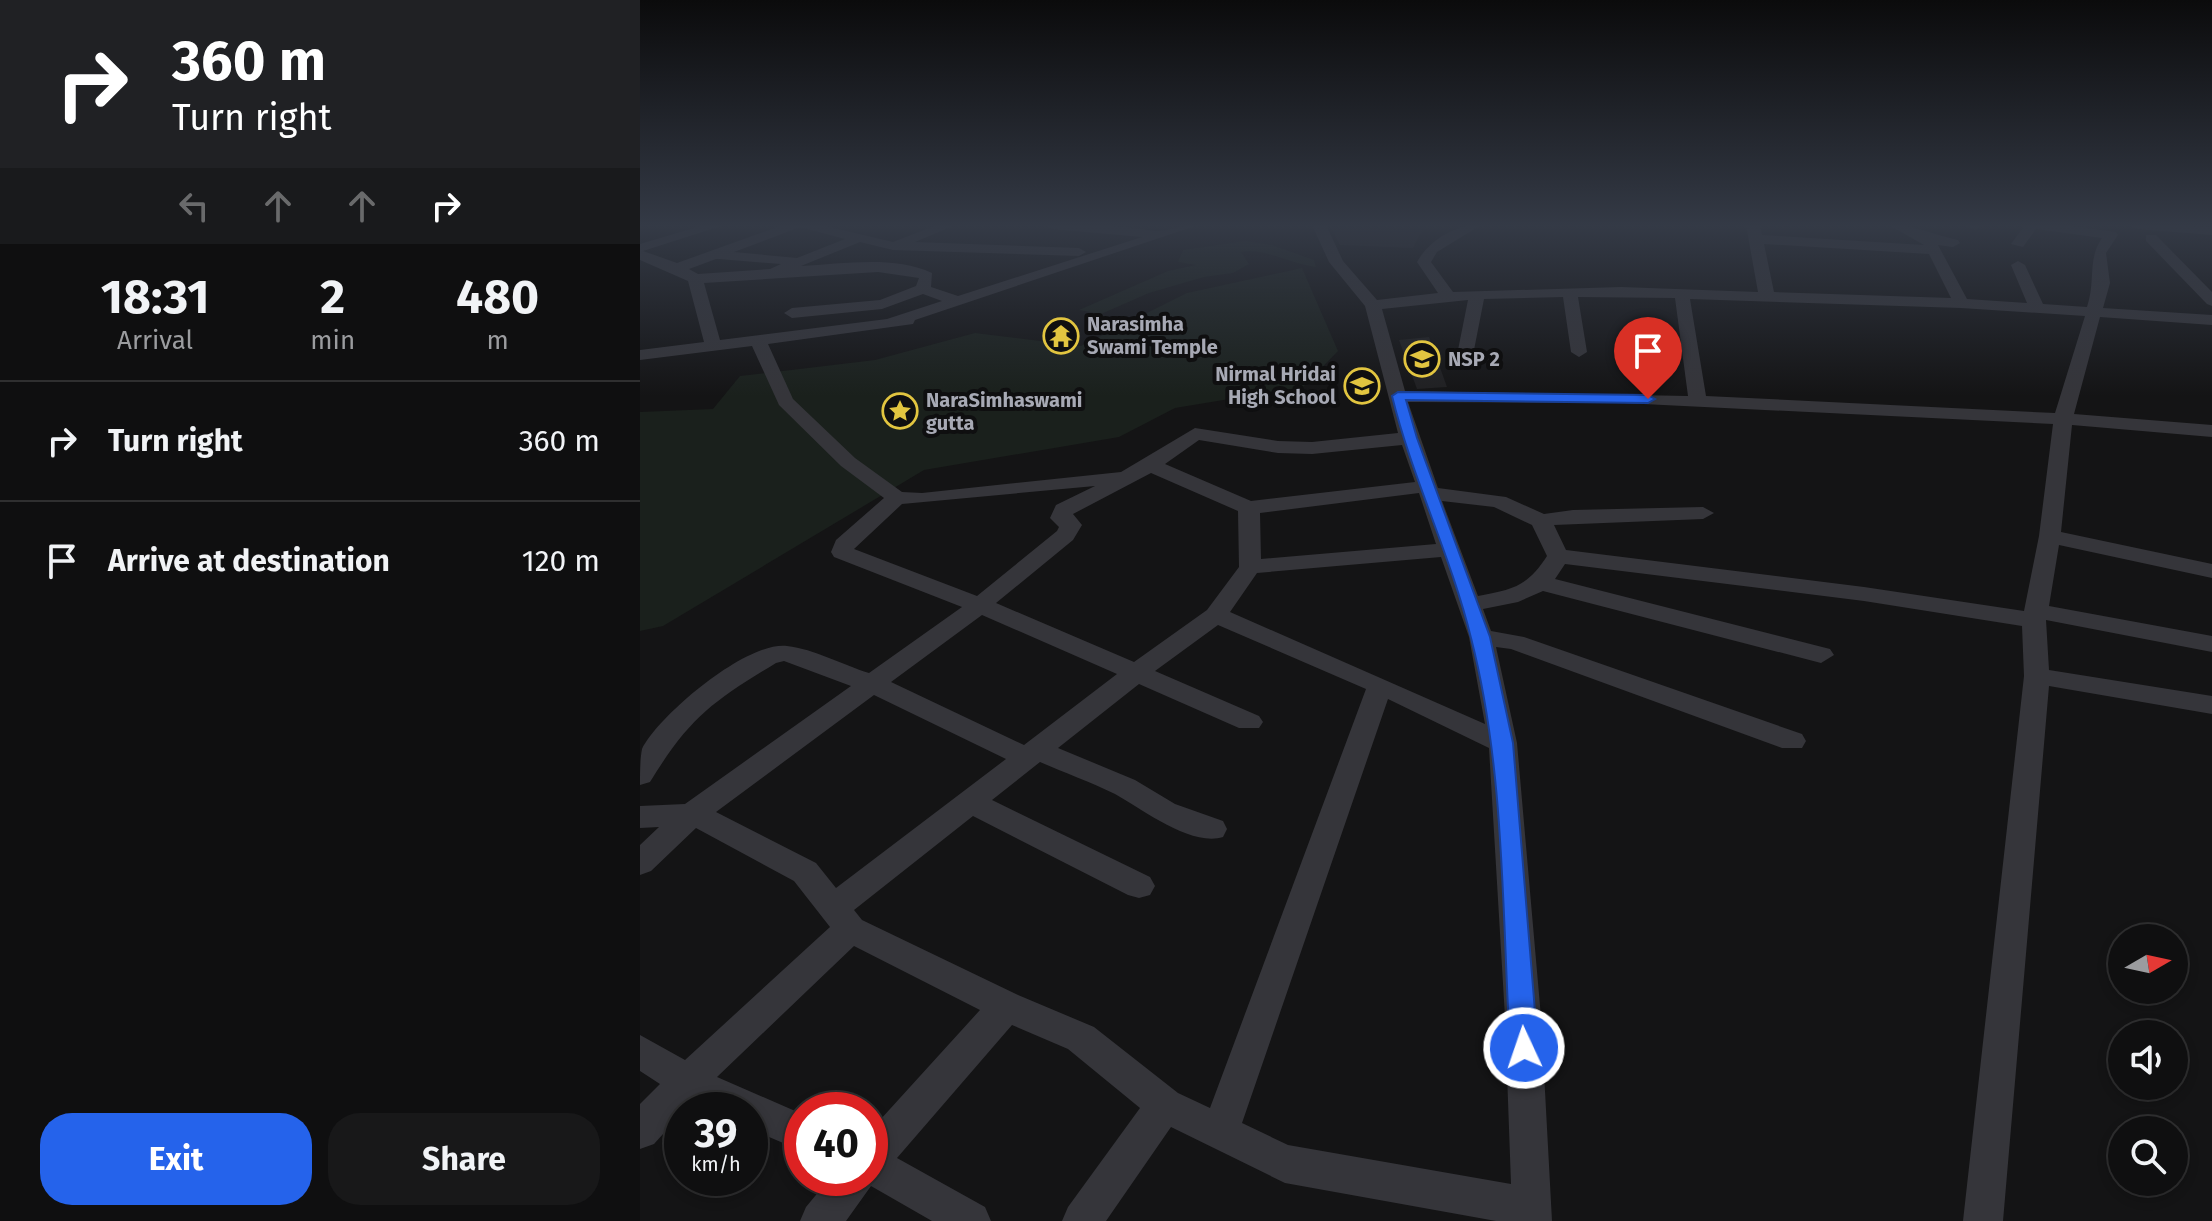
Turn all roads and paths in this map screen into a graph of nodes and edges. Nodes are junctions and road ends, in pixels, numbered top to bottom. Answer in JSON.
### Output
{"nodes":[{"id":1,"x":696,"y":282,"type":"edge"},
{"id":2,"x":925,"y":282,"type":"edge"},
{"id":3,"x":1015,"y":282,"type":"edge"},
{"id":4,"x":1353,"y":282,"type":"edge"},
{"id":5,"x":1438,"y":282,"type":"edge"},
{"id":6,"x":1764,"y":282,"type":"edge"},
{"id":7,"x":1950,"y":282,"type":"edge"},
{"id":8,"x":2028,"y":282,"type":"edge"},
{"id":9,"x":2102,"y":282,"type":"edge"},
{"id":10,"x":2194,"y":282,"type":"edge"},
{"id":11,"x":923,"y":289,"type":"junction"},
{"id":12,"x":1570,"y":293,"type":"junction"},
{"id":13,"x":1477,"y":294,"type":"junction"},
{"id":14,"x":1682,"y":294,"type":"junction"},
{"id":15,"x":1767,"y":297,"type":"junction"},
{"id":16,"x":1449,"y":298,"type":"junction"},
{"id":17,"x":958,"y":301,"type":"junction"},
{"id":18,"x":2212,"y":301,"type":"edge"},
{"id":19,"x":1961,"y":303,"type":"junction"},
{"id":20,"x":1373,"y":305,"type":"junction"},
{"id":21,"x":2036,"y":307,"type":"junction"},
{"id":22,"x":792,"y":313,"type":"dead end"},
{"id":23,"x":2095,"y":313,"type":"junction"},
{"id":24,"x":2212,"y":320,"type":"edge"},
{"id":25,"x":759,"y":342,"type":"junction"},
{"id":26,"x":714,"y":347,"type":"junction"},
{"id":27,"x":1466,"y":350,"type":"dead end"},
{"id":28,"x":1579,"y":352,"type":"dead end"},
{"id":29,"x":640,"y":355,"type":"edge"},
{"id":30,"x":1398,"y":396,"type":"junction"},
{"id":31,"x":1698,"y":401,"type":"junction"},
{"id":32,"x":2063,"y":419,"type":"junction"},
{"id":33,"x":2212,"y":431,"type":"edge"},
{"id":34,"x":1409,"y":438,"type":"junction"},
{"id":35,"x":1139,"y":470,"type":"junction"},
{"id":36,"x":1430,"y":490,"type":"junction"},
{"id":37,"x":897,"y":498,"type":"junction"},
{"id":38,"x":1249,"y":508,"type":"junction"},
{"id":39,"x":1703,"y":513,"type":"dead end"},
{"id":40,"x":1541,"y":521,"type":"junction"},
{"id":41,"x":2050,"y":536,"type":"junction"},
{"id":42,"x":1450,"y":550,"type":"junction"},
{"id":43,"x":1558,"y":556,"type":"junction"},
{"id":44,"x":1250,"y":567,"type":"junction"},
{"id":45,"x":2212,"y":571,"type":"edge"},
{"id":46,"x":1541,"y":583,"type":"junction"},
{"id":47,"x":980,"y":605,"type":"junction"},
{"id":48,"x":1469,"y":605,"type":"junction"},
{"id":49,"x":1216,"y":615,"type":"junction"},
{"id":50,"x":2035,"y":616,"type":"junction"},
{"id":51,"x":1481,"y":637,"type":"junction"},
{"id":52,"x":2212,"y":644,"type":"edge"},
{"id":53,"x":1821,"y":655,"type":"dead end"},
{"id":54,"x":1137,"y":672,"type":"junction"},
{"id":55,"x":2037,"y":676,"type":"junction"},
{"id":56,"x":873,"y":684,"type":"junction"},
{"id":57,"x":1380,"y":685,"type":"junction"},
{"id":58,"x":2212,"y":705,"type":"edge"},
{"id":59,"x":1249,"y":722,"type":"dead end"},
{"id":60,"x":1792,"y":741,"type":"dead end"},
{"id":61,"x":1503,"y":743,"type":"junction"},
{"id":62,"x":1032,"y":754,"type":"junction"},
{"id":63,"x":640,"y":775,"type":"edge"},
{"id":64,"x":971,"y":802,"type":"junction"},
{"id":65,"x":691,"y":815,"type":"junction"},
{"id":66,"x":640,"y":817,"type":"edge"},
{"id":67,"x":1212,"y":829,"type":"dead end"},
{"id":68,"x":640,"y":863,"type":"edge"},
{"id":69,"x":1139,"y":886,"type":"dead end"},
{"id":70,"x":842,"y":919,"type":"junction"},
{"id":71,"x":1006,"y":1006,"type":"junction"},
{"id":72,"x":640,"y":1051,"type":"edge"},
{"id":73,"x":687,"y":1082,"type":"junction"},
{"id":74,"x":710,"y":1092,"type":"edge"},
{"id":75,"x":1165,"y":1105,"type":"junction"},
{"id":76,"x":640,"y":1131,"type":"edge"},
{"id":77,"x":1220,"y":1132,"type":"junction"},
{"id":78,"x":888,"y":1141,"type":"edge"},
{"id":79,"x":888,"y":1173,"type":"edge"},
{"id":80,"x":840,"y":1196,"type":"edge"},
{"id":81,"x":1531,"y":1214,"type":"edge"},
{"id":82,"x":820,"y":1221,"type":"edge"},
{"id":83,"x":971,"y":1221,"type":"edge"},
{"id":84,"x":1082,"y":1221,"type":"edge"},
{"id":85,"x":1983,"y":1221,"type":"edge"}],
"edges":[{"from":1,"to":26,"type":"street"},
{"from":2,"to":11,"type":"street"},
{"from":3,"to":17,"type":"street"},
{"from":4,"to":20,"type":"street"},
{"from":5,"to":16,"type":"street"},
{"from":6,"to":15,"type":"street"},
{"from":7,"to":19,"type":"street"},
{"from":8,"to":21,"type":"street"},
{"from":9,"to":23,"type":"street"},
{"from":10,"to":18,"type":"street"},
{"from":11,"to":17,"type":"street"},
{"from":11,"to":22,"type":"street"},
{"from":12,"to":13,"type":"street"},
{"from":12,"to":14,"type":"street"},
{"from":12,"to":28,"type":"street"},
{"from":13,"to":16,"type":"street"},
{"from":13,"to":27,"type":"street"},
{"from":14,"to":15,"type":"street"},
{"from":14,"to":31,"type":"street"},
{"from":15,"to":19,"type":"street"},
{"from":16,"to":20,"type":"street"},
{"from":17,"to":25,"type":"street"},
{"from":19,"to":21,"type":"street"},
{"from":20,"to":30,"type":"street"},
{"from":21,"to":23,"type":"street"},
{"from":23,"to":24,"type":"street"},
{"from":23,"to":32,"type":"street"},
{"from":25,"to":26,"type":"street"},
{"from":25,"to":37,"type":"street"},
{"from":26,"to":29,"type":"street"},
{"from":30,"to":31,"type":"street"},
{"from":30,"to":34,"type":"street"},
{"from":31,"to":32,"type":"street"},
{"from":32,"to":33,"type":"street"},
{"from":32,"to":41,"type":"street"},
{"from":34,"to":35,"type":"street"},
{"from":34,"to":36,"type":"street"},
{"from":35,"to":37,"type":"street"},
{"from":35,"to":38,"type":"street"},
{"from":35,"to":47,"type":"street"},
{"from":36,"to":38,"type":"street"},
{"from":36,"to":40,"type":"street"},
{"from":36,"to":42,"type":"street"},
{"from":37,"to":47,"type":"street"},
{"from":38,"to":44,"type":"street"},
{"from":39,"to":40,"type":"street"},
{"from":40,"to":43,"type":"street"},
{"from":41,"to":45,"type":"street"},
{"from":41,"to":50,"type":"street"},
{"from":42,"to":44,"type":"street"},
{"from":42,"to":48,"type":"street"},
{"from":43,"to":46,"type":"street"},
{"from":43,"to":50,"type":"street"},
{"from":44,"to":49,"type":"street"},
{"from":46,"to":48,"type":"street"},
{"from":46,"to":53,"type":"street"},
{"from":47,"to":54,"type":"street"},
{"from":47,"to":56,"type":"street"},
{"from":48,"to":51,"type":"street"},
{"from":49,"to":54,"type":"street"},
{"from":49,"to":57,"type":"street"},
{"from":50,"to":52,"type":"street"},
{"from":50,"to":55,"type":"street"},
{"from":51,"to":60,"type":"street"},
{"from":51,"to":61,"type":"street"},
{"from":54,"to":59,"type":"street"},
{"from":54,"to":62,"type":"street"},
{"from":55,"to":58,"type":"street"},
{"from":55,"to":85,"type":"street"},
{"from":56,"to":62,"type":"street"},
{"from":56,"to":63,"type":"street"},
{"from":56,"to":65,"type":"street"},
{"from":57,"to":61,"type":"street"},
{"from":57,"to":77,"type":"street"},
{"from":61,"to":81,"type":"street"},
{"from":62,"to":64,"type":"street"},
{"from":62,"to":67,"type":"street"},
{"from":64,"to":69,"type":"street"},
{"from":64,"to":70,"type":"street"},
{"from":65,"to":66,"type":"street"},
{"from":65,"to":68,"type":"street"},
{"from":65,"to":70,"type":"street"},
{"from":70,"to":71,"type":"street"},
{"from":70,"to":73,"type":"street"},
{"from":71,"to":75,"type":"street"},
{"from":71,"to":78,"type":"street"},
{"from":72,"to":73,"type":"street"},
{"from":73,"to":74,"type":"street"},
{"from":73,"to":76,"type":"street"},
{"from":75,"to":77,"type":"street"},
{"from":75,"to":84,"type":"street"},
{"from":77,"to":81,"type":"street"},
{"from":79,"to":83,"type":"street"},
{"from":80,"to":82,"type":"street"}]}
